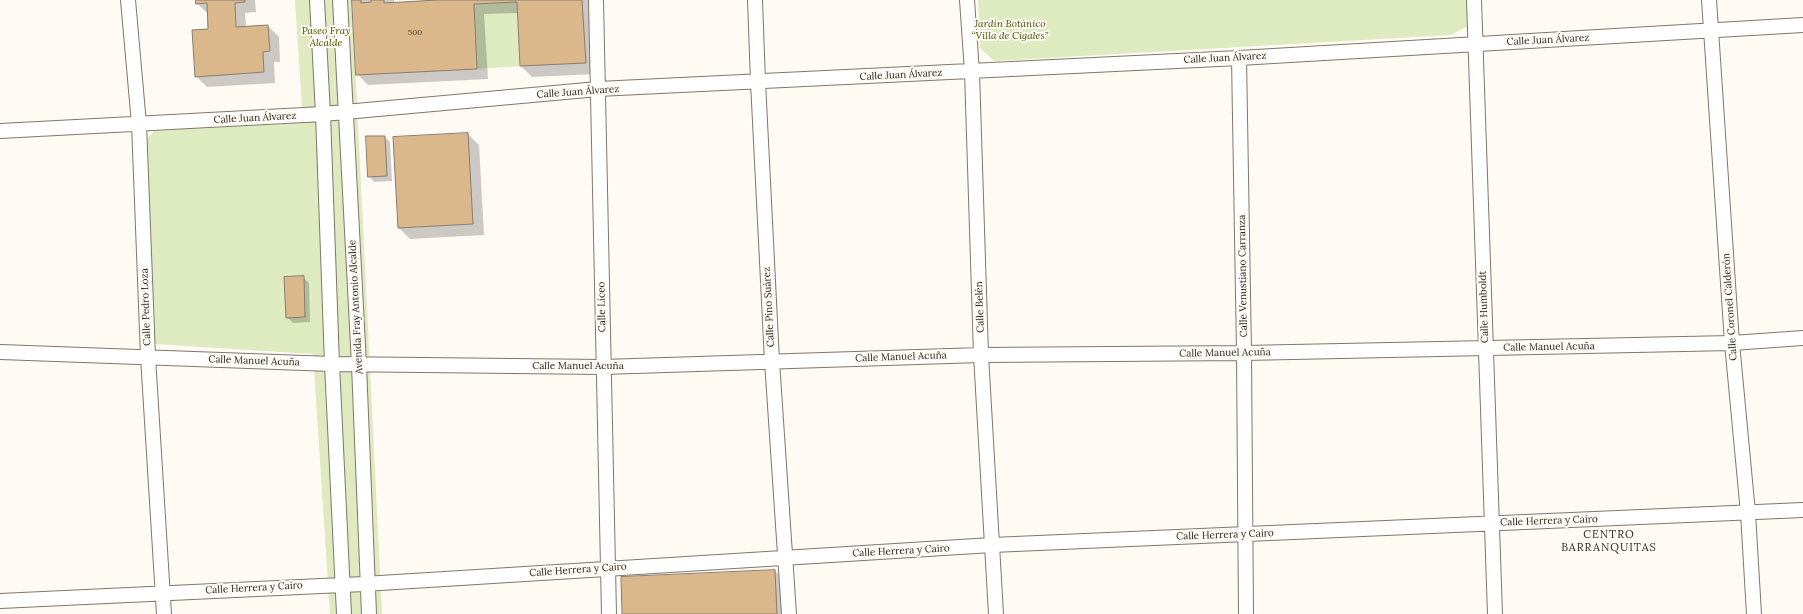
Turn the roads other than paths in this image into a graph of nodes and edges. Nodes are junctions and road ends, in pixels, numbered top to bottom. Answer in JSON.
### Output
{"nodes":[{"id":1,"x":128,"y":0,"type":"edge"},
{"id":2,"x":317,"y":0,"type":"edge"},
{"id":3,"x":340,"y":0,"type":"edge"},
{"id":4,"x":596,"y":0,"type":"edge"},
{"id":5,"x":755,"y":0,"type":"edge"},
{"id":6,"x":967,"y":0,"type":"edge"},
{"id":7,"x":1474,"y":0,"type":"edge"},
{"id":8,"x":1709,"y":0,"type":"edge"},
{"id":9,"x":1803,"y":25,"type":"edge"},
{"id":10,"x":1711,"y":30,"type":"junction"},
{"id":11,"x":1476,"y":44,"type":"junction"},
{"id":12,"x":1239,"y":58,"type":"junction"},
{"id":13,"x":972,"y":72,"type":"junction"},
{"id":14,"x":758,"y":82,"type":"junction"},
{"id":15,"x":598,"y":89,"type":"junction"},
{"id":16,"x":346,"y":111,"type":"junction"},
{"id":17,"x":323,"y":114,"type":"junction"},
{"id":18,"x":139,"y":124,"type":"junction"},
{"id":19,"x":0,"y":131,"type":"edge"},
{"id":20,"x":1803,"y":338,"type":"edge"},
{"id":21,"x":1732,"y":343,"type":"junction"},
{"id":22,"x":1485,"y":348,"type":"junction"},
{"id":23,"x":0,"y":352,"type":"edge"},
{"id":24,"x":1244,"y":353,"type":"junction"},
{"id":25,"x":981,"y":355,"type":"junction"},
{"id":26,"x":148,"y":357,"type":"junction"},
{"id":27,"x":772,"y":361,"type":"junction"},
{"id":28,"x":332,"y":364,"type":"junction"},
{"id":29,"x":359,"y":365,"type":"junction"},
{"id":30,"x":603,"y":367,"type":"junction"},
{"id":31,"x":1803,"y":510,"type":"edge"},
{"id":32,"x":1748,"y":513,"type":"junction"},
{"id":33,"x":1491,"y":524,"type":"junction"},
{"id":34,"x":1244,"y":534,"type":"junction"},
{"id":35,"x":992,"y":545,"type":"junction"},
{"id":36,"x":786,"y":558,"type":"junction"},
{"id":37,"x":608,"y":568,"type":"junction"},
{"id":38,"x":343,"y":584,"type":"junction"},
{"id":39,"x":366,"y":584,"type":"junction"},
{"id":40,"x":162,"y":592,"type":"junction"},
{"id":41,"x":0,"y":601,"type":"edge"},
{"id":42,"x":164,"y":614,"type":"edge"},
{"id":43,"x":344,"y":614,"type":"edge"},
{"id":44,"x":369,"y":614,"type":"edge"},
{"id":45,"x":609,"y":614,"type":"edge"},
{"id":46,"x":789,"y":614,"type":"edge"},
{"id":47,"x":996,"y":614,"type":"edge"},
{"id":48,"x":1246,"y":614,"type":"edge"},
{"id":49,"x":1495,"y":614,"type":"edge"},
{"id":50,"x":1754,"y":614,"type":"edge"}],
"edges":[{"from":1,"to":18,"type":"street","name":"Calle Pedro Loza"},
{"from":2,"to":17,"type":"street"},
{"from":3,"to":16,"type":"street","name":"Avenida Fray Antonio Alcalde"},
{"from":4,"to":15,"type":"street","name":"Calle Liceo"},
{"from":5,"to":14,"type":"street","name":"Calle Pino Suárez"},
{"from":6,"to":13,"type":"street","name":"Calle Belén"},
{"from":7,"to":11,"type":"street","name":"Calle Humboldt"},
{"from":8,"to":10,"type":"street","name":"Calle Coronel Calderón"},
{"from":9,"to":10,"type":"street","name":"Calle Juan Álvarez"},
{"from":10,"to":11,"type":"street","name":"Calle Juan Álvarez"},
{"from":10,"to":21,"type":"street","name":"Calle Coronel Calderón"},
{"from":11,"to":12,"type":"street","name":"Calle Juan Álvarez"},
{"from":11,"to":22,"type":"street","name":"Calle Humboldt"},
{"from":12,"to":13,"type":"street","name":"Calle Juan Álvarez"},
{"from":12,"to":24,"type":"street","name":"Calle Venustiano Carranza"},
{"from":13,"to":14,"type":"street","name":"Calle Juan Álvarez"},
{"from":13,"to":25,"type":"street","name":"Calle Belén"},
{"from":14,"to":15,"type":"street","name":"Calle Juan Álvarez"},
{"from":14,"to":27,"type":"street","name":"Calle Pino Suárez"},
{"from":15,"to":16,"type":"street","name":"Calle Juan Álvarez"},
{"from":15,"to":30,"type":"street","name":"Calle Liceo"},
{"from":16,"to":17,"type":"street","name":"Calle Juan Álvarez"},
{"from":16,"to":29,"type":"street","name":"Avenida Fray Antonio Alcalde"},
{"from":17,"to":18,"type":"street","name":"Calle Juan Álvarez"},
{"from":17,"to":28,"type":"street"},
{"from":18,"to":19,"type":"street","name":"Calle Juan Álvarez"},
{"from":18,"to":26,"type":"street","name":"Calle Pedro Loza"},
{"from":20,"to":21,"type":"street","name":"Calle Manuel Acuña"},
{"from":21,"to":22,"type":"street","name":"Calle Manuel Acuña"},
{"from":21,"to":32,"type":"street","name":"Calle Coronel Calderón"},
{"from":22,"to":24,"type":"street","name":"Calle Manuel Acuña"},
{"from":22,"to":33,"type":"street","name":"Calle Humboldt"},
{"from":23,"to":26,"type":"street","name":"Calle Manuel Acuña"},
{"from":24,"to":25,"type":"street","name":"Calle Manuel Acuña"},
{"from":24,"to":34,"type":"street","name":"Calle Venustiano Carranza"},
{"from":25,"to":27,"type":"street","name":"Calle Manuel Acuña"},
{"from":25,"to":35,"type":"street","name":"Calle Belén"},
{"from":26,"to":28,"type":"street","name":"Calle Manuel Acuña"},
{"from":26,"to":40,"type":"street","name":"Calle Pedro Loza"},
{"from":27,"to":30,"type":"street","name":"Calle Manuel Acuña"},
{"from":27,"to":36,"type":"street","name":"Calle Pino Suárez"},
{"from":28,"to":29,"type":"street","name":"Calle Manuel Acuña"},
{"from":28,"to":38,"type":"street"},
{"from":29,"to":30,"type":"street","name":"Calle Manuel Acuña"},
{"from":29,"to":39,"type":"street","name":"Avenida Fray Antonio Alcalde"},
{"from":30,"to":37,"type":"street","name":"Calle Liceo"},
{"from":31,"to":32,"type":"street","name":"Calle Herrera y Cairo"},
{"from":32,"to":33,"type":"street","name":"Calle Herrera y Cairo"},
{"from":32,"to":50,"type":"street","name":"Calle Coronel Calderón"},
{"from":33,"to":34,"type":"street","name":"Calle Herrera y Cairo"},
{"from":33,"to":49,"type":"street","name":"Calle Humboldt"},
{"from":34,"to":35,"type":"street","name":"Calle Herrera y Cairo"},
{"from":34,"to":48,"type":"street","name":"Calle Venustiano Carranza"},
{"from":35,"to":36,"type":"street","name":"Calle Herrera y Cairo"},
{"from":35,"to":47,"type":"street","name":"Calle Belén"},
{"from":36,"to":37,"type":"street","name":"Calle Herrera y Cairo"},
{"from":36,"to":46,"type":"street","name":"Calle Pino Suárez"},
{"from":37,"to":39,"type":"street","name":"Calle Herrera y Cairo"},
{"from":37,"to":45,"type":"street","name":"Calle Liceo"},
{"from":38,"to":39,"type":"street","name":"Calle Herrera y Cairo"},
{"from":38,"to":40,"type":"street","name":"Calle Herrera y Cairo"},
{"from":38,"to":43,"type":"street"},
{"from":39,"to":44,"type":"street","name":"Avenida Fray Antonio Alcalde"},
{"from":40,"to":41,"type":"street","name":"Calle Herrera y Cairo"},
{"from":40,"to":42,"type":"street","name":"Calle Pedro Loza"}]}
